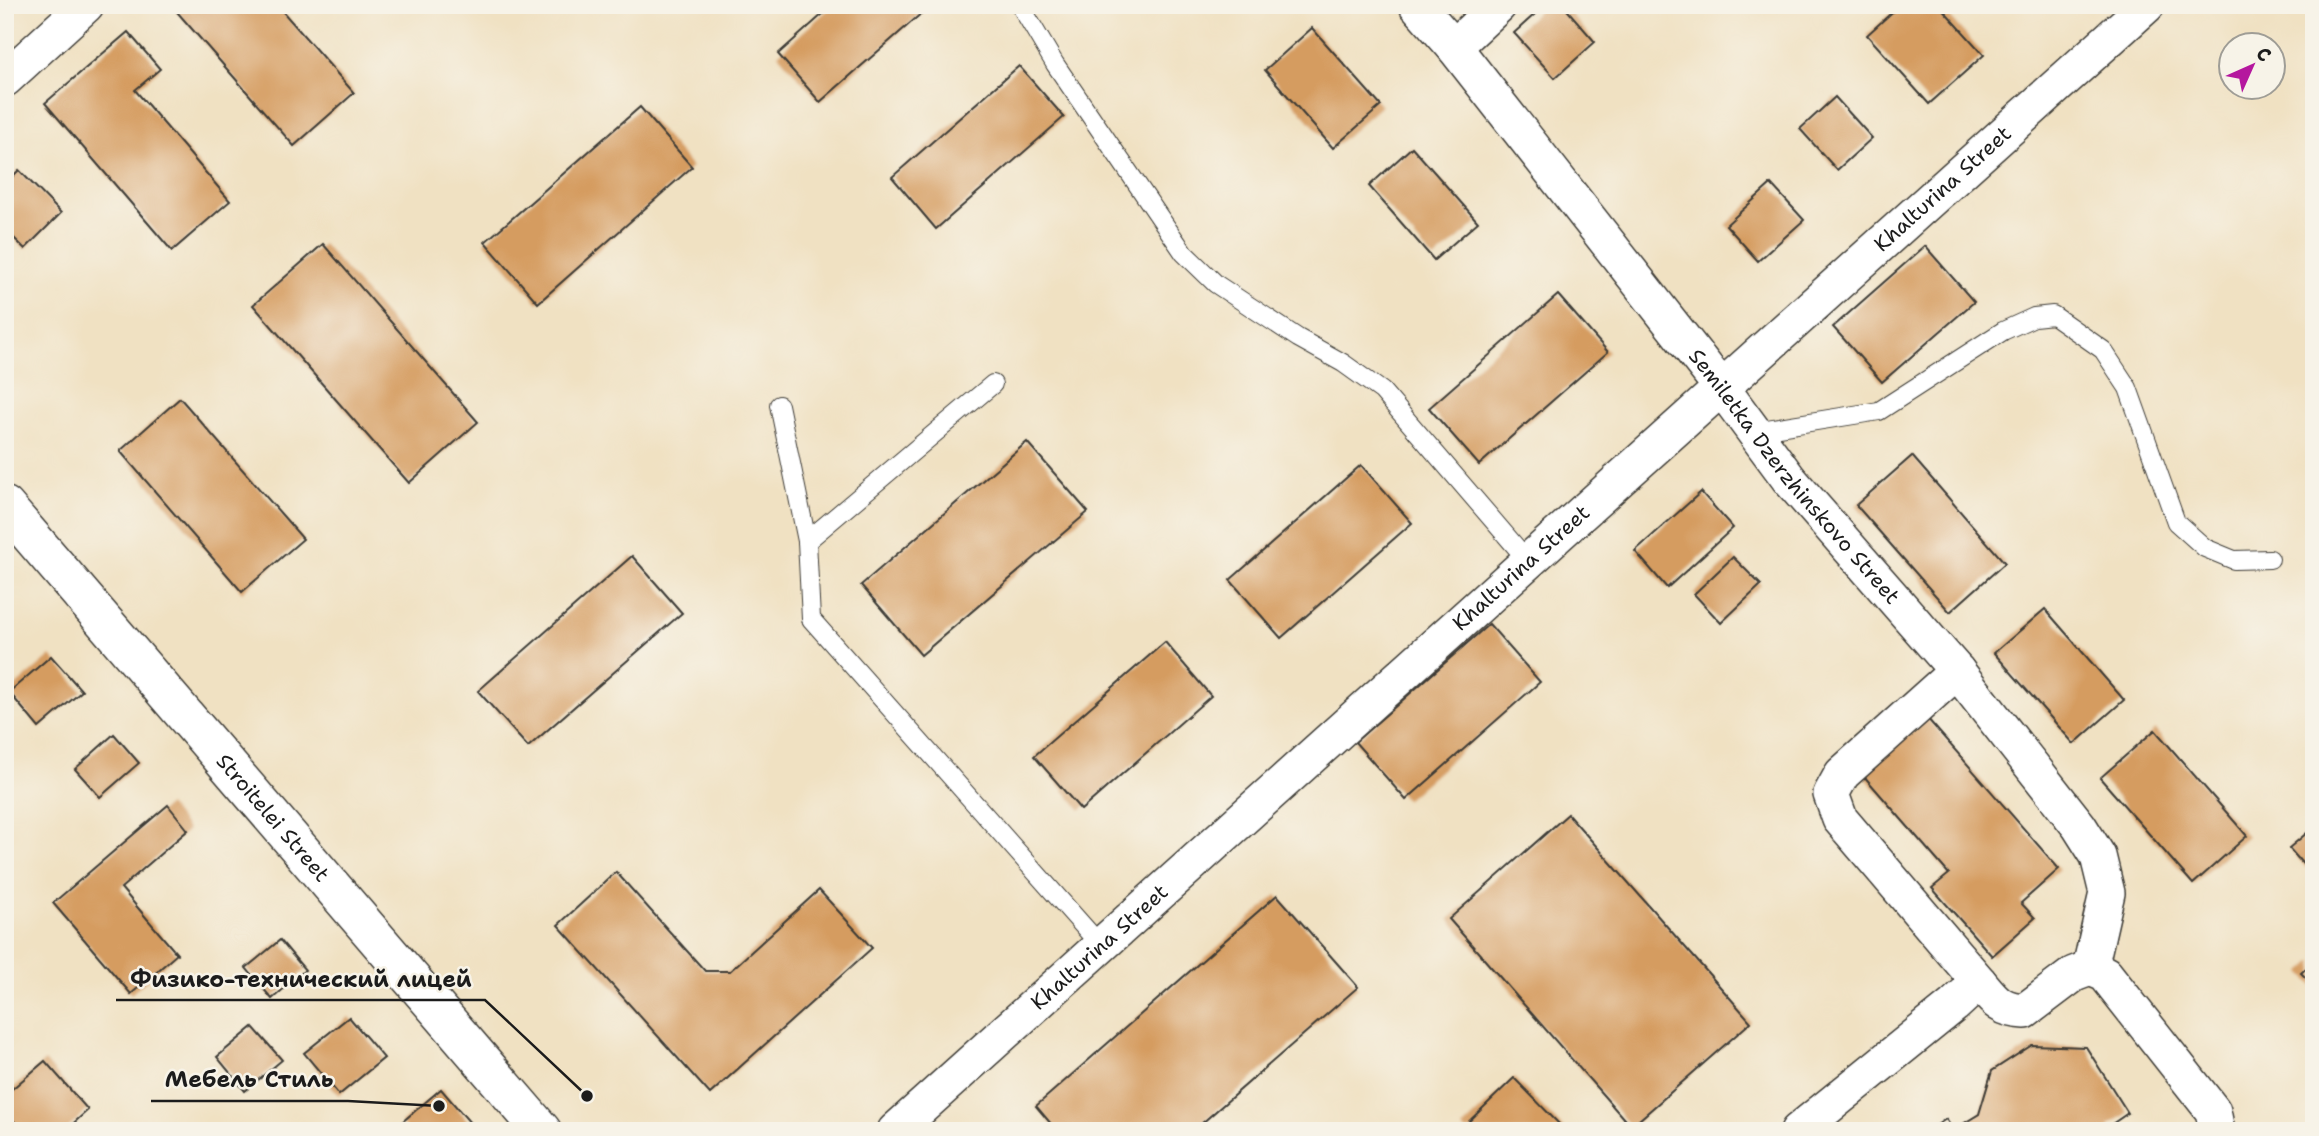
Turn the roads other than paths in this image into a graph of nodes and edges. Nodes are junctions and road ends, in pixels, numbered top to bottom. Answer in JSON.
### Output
{"nodes":[{"id":1,"x":86,"y":5,"type":"edge"},
{"id":2,"x":1020,"y":5,"type":"edge"},
{"id":3,"x":1417,"y":5,"type":"edge"},
{"id":4,"x":1499,"y":5,"type":"edge"},
{"id":5,"x":2147,"y":5,"type":"edge"},
{"id":6,"x":1454,"y":47,"type":"junction"},
{"id":7,"x":5,"y":79,"type":"edge"},
{"id":8,"x":993,"y":384,"type":"dead end"},
{"id":9,"x":1721,"y":387,"type":"junction"},
{"id":10,"x":779,"y":405,"type":"dead end"},
{"id":11,"x":1754,"y":431,"type":"junction"},
{"id":12,"x":5,"y":506,"type":"edge"},
{"id":13,"x":807,"y":541,"type":"junction"},
{"id":14,"x":2270,"y":559,"type":"dead end"},
{"id":15,"x":1528,"y":561,"type":"junction"},
{"id":16,"x":1957,"y":671,"type":"junction"},
{"id":17,"x":1101,"y":946,"type":"junction"},
{"id":18,"x":2090,"y":968,"type":"junction"},
{"id":19,"x":1979,"y":982,"type":"junction"},
{"id":20,"x":542,"y":1131,"type":"edge"},
{"id":21,"x":895,"y":1131,"type":"edge"},
{"id":22,"x":1798,"y":1131,"type":"edge"},
{"id":23,"x":2213,"y":1131,"type":"edge"}],
"edges":[{"from":1,"to":7,"type":"street"},
{"from":2,"to":15,"type":"lane"},
{"from":3,"to":6,"type":"street","name":"Semiletka Dzerzhinskovo Street"},
{"from":4,"to":6,"type":"street"},
{"from":5,"to":9,"type":"street","name":"Khalturina Street"},
{"from":6,"to":9,"type":"street","name":"Semiletka Dzerzhinskovo Street"},
{"from":8,"to":13,"type":"lane"},
{"from":9,"to":11,"type":"street","name":"Semiletka Dzerzhinskovo Street"},
{"from":9,"to":15,"type":"street","name":"Khalturina Street"},
{"from":10,"to":13,"type":"lane"},
{"from":11,"to":14,"type":"lane"},
{"from":11,"to":16,"type":"street","name":"Semiletka Dzerzhinskovo Street"},
{"from":12,"to":20,"type":"main road","name":"Stroitelei Street"},
{"from":13,"to":17,"type":"lane"},
{"from":15,"to":17,"type":"street","name":"Khalturina Street"},
{"from":16,"to":18,"type":"street","name":"Semiletka Dzerzhinskovo Street"},
{"from":16,"to":19,"type":"street"},
{"from":17,"to":21,"type":"street","name":"Khalturina Street"},
{"from":18,"to":19,"type":"street"},
{"from":18,"to":23,"type":"street"},
{"from":19,"to":22,"type":"street"}]}
